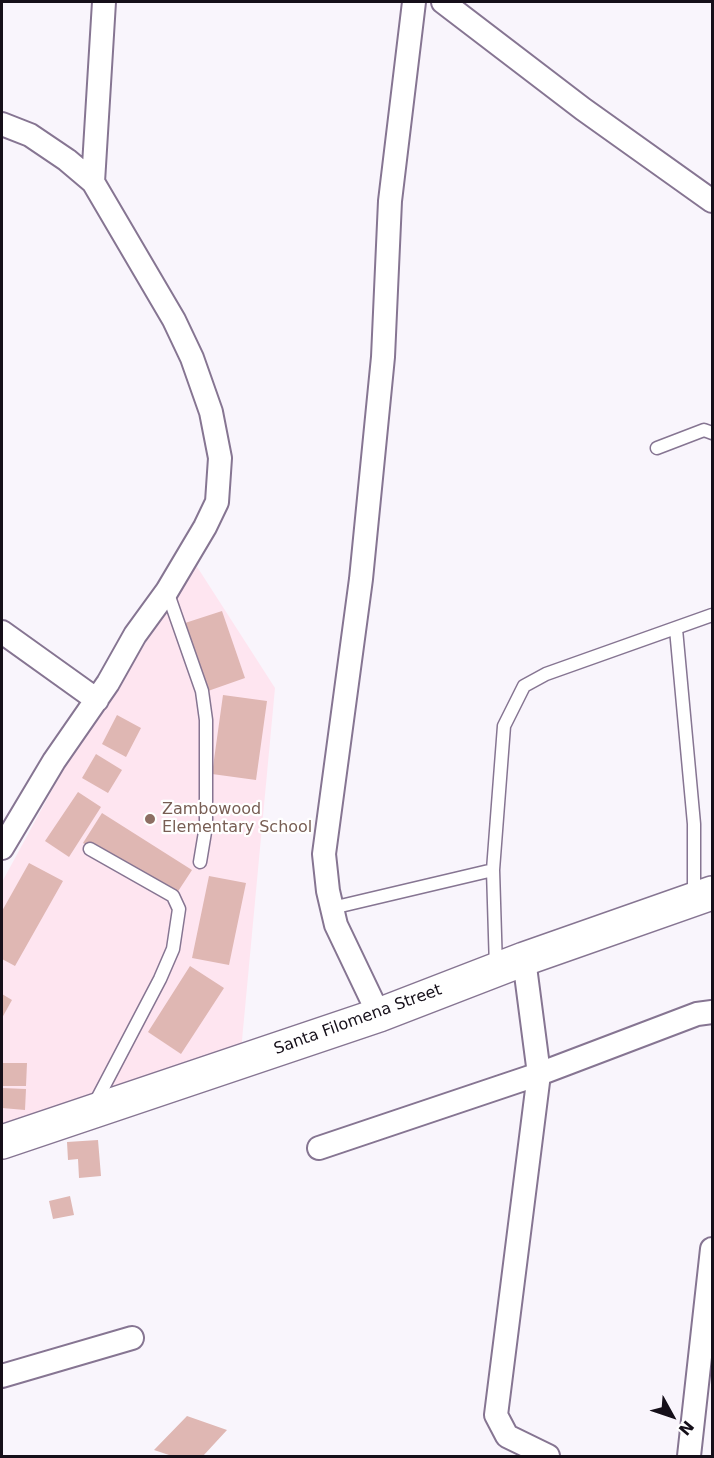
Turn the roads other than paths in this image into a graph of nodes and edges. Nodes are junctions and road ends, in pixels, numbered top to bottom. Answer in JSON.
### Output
{"nodes":[{"id":1,"x":104,"y":2,"type":"edge"},
{"id":2,"x":414,"y":2,"type":"edge"},
{"id":3,"x":443,"y":2,"type":"edge"},
{"id":4,"x":2,"y":124,"type":"edge"},
{"id":5,"x":93,"y":182,"type":"junction"},
{"id":6,"x":712,"y":200,"type":"edge"},
{"id":7,"x":712,"y":433,"type":"edge"},
{"id":8,"x":657,"y":448,"type":"dead end"},
{"id":9,"x":167,"y":591,"type":"junction"},
{"id":10,"x":712,"y":615,"type":"edge"},
{"id":11,"x":676,"y":629,"type":"junction"},
{"id":12,"x":2,"y":632,"type":"edge"},
{"id":13,"x":97,"y":699,"type":"junction"},
{"id":14,"x":2,"y":849,"type":"edge"},
{"id":15,"x":90,"y":849,"type":"dead end"},
{"id":16,"x":200,"y":862,"type":"dead end"},
{"id":17,"x":493,"y":870,"type":"junction"},
{"id":18,"x":703,"y":897,"type":"edge"},
{"id":19,"x":332,"y":908,"type":"junction"},
{"id":20,"x":510,"y":964,"type":"junction"},
{"id":21,"x":712,"y":1012,"type":"edge"},
{"id":22,"x":379,"y":1015,"type":"junction"},
{"id":23,"x":539,"y":1074,"type":"junction"},
{"id":24,"x":91,"y":1112,"type":"junction"},
{"id":25,"x":2,"y":1142,"type":"edge"},
{"id":26,"x":319,"y":1148,"type":"dead end"},
{"id":27,"x":712,"y":1249,"type":"edge"},
{"id":28,"x":132,"y":1338,"type":"dead end"},
{"id":29,"x":2,"y":1376,"type":"edge"},
{"id":30,"x":549,"y":1456,"type":"edge"},
{"id":31,"x":689,"y":1456,"type":"edge"}],
"edges":[{"from":1,"to":5,"type":"street"},
{"from":2,"to":19,"type":"street"},
{"from":3,"to":6,"type":"street"},
{"from":4,"to":5,"type":"street"},
{"from":5,"to":9,"type":"street"},
{"from":7,"to":8,"type":"lane"},
{"from":9,"to":13,"type":"street"},
{"from":9,"to":16,"type":"lane"},
{"from":10,"to":11,"type":"lane"},
{"from":11,"to":17,"type":"lane"},
{"from":11,"to":18,"type":"lane"},
{"from":12,"to":13,"type":"street"},
{"from":13,"to":14,"type":"street"},
{"from":15,"to":24,"type":"lane"},
{"from":17,"to":19,"type":"lane"},
{"from":17,"to":20,"type":"lane"},
{"from":18,"to":20,"type":"main road","name":"Santa Filomena Street"},
{"from":19,"to":22,"type":"street"},
{"from":20,"to":22,"type":"main road","name":"Santa Filomena Street"},
{"from":20,"to":23,"type":"street"},
{"from":21,"to":23,"type":"street"},
{"from":22,"to":24,"type":"main road","name":"Santa Filomena Street"},
{"from":23,"to":26,"type":"street"},
{"from":23,"to":30,"type":"street"},
{"from":24,"to":25,"type":"main road","name":"Santa Filomena Street"},
{"from":27,"to":31,"type":"street"},
{"from":28,"to":29,"type":"street"}]}
